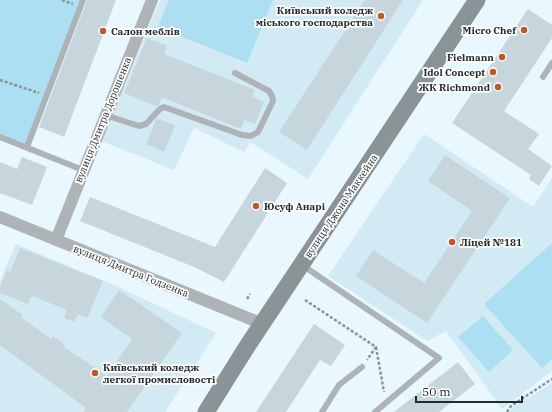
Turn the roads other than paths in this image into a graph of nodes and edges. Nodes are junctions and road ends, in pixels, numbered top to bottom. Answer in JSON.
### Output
{"nodes":[{"id":1,"x":83,"y":0,"type":"edge"},
{"id":2,"x":152,"y":0,"type":"edge"},
{"id":3,"x":477,"y":0,"type":"edge"},
{"id":4,"x":552,"y":63,"type":"edge"},
{"id":5,"x":235,"y":73,"type":"dead end"},
{"id":6,"x":543,"y":77,"type":"dead end"},
{"id":7,"x":105,"y":115,"type":"junction"},
{"id":8,"x":0,"y":137,"type":"edge"},
{"id":9,"x":27,"y":148,"type":"junction"},
{"id":10,"x":83,"y":170,"type":"junction"},
{"id":11,"x":1,"y":221,"type":"edge"},
{"id":12,"x":56,"y":240,"type":"junction"},
{"id":13,"x":302,"y":265,"type":"junction"},
{"id":14,"x":262,"y":324,"type":"junction"},
{"id":15,"x":362,"y":367,"type":"road end"},
{"id":16,"x":206,"y":412,"type":"edge"},
{"id":17,"x":322,"y":412,"type":"edge"},
{"id":18,"x":374,"y":412,"type":"edge"}],
"edges":[{"from":1,"to":9,"type":"lane"},
{"from":2,"to":7,"type":"street","name":"вулиця Дмитра Дорошенка"},
{"from":3,"to":13,"type":"street","name":"вулиця Джона Маккейна"},
{"from":4,"to":6,"type":"lane"},
{"from":5,"to":7,"type":"lane"},
{"from":7,"to":10,"type":"street","name":"вулиця Дмитра Дорошенка"},
{"from":8,"to":9,"type":"lane"},
{"from":9,"to":10,"type":"lane"},
{"from":10,"to":12,"type":"street","name":"вулиця Дмитра Дорошенка"},
{"from":11,"to":12,"type":"street","name":"вулиця Дмитра Годзенка"},
{"from":12,"to":14,"type":"street","name":"вулиця Дмитра Годзенка"},
{"from":13,"to":14,"type":"street","name":"вулиця Джона Маккейна"},
{"from":13,"to":18,"type":"lane"},
{"from":14,"to":16,"type":"street","name":"вулиця Джона Маккейна"},
{"from":15,"to":17,"type":"lane"}]}
